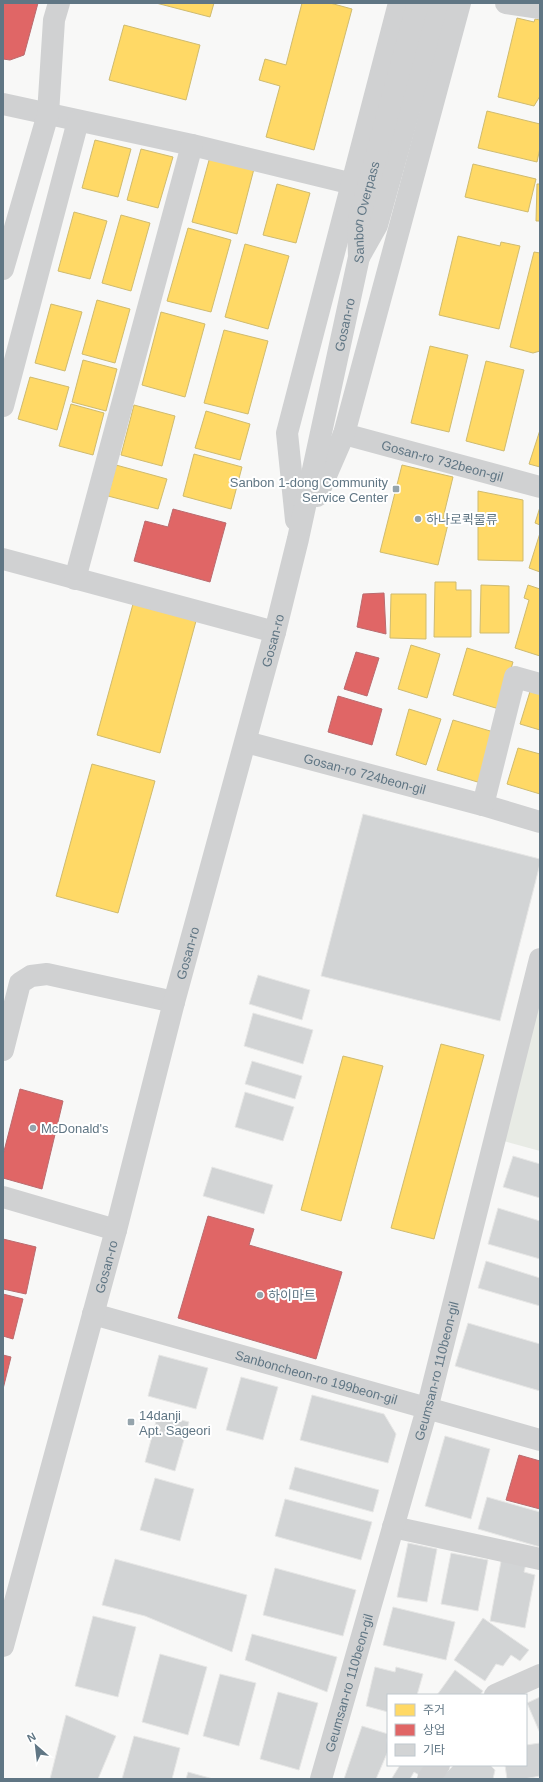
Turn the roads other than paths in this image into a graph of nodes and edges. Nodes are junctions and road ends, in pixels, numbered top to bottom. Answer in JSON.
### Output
{"nodes":[{"id":1,"x":59,"y":3,"type":"edge"},
{"id":2,"x":399,"y":3,"type":"edge"},
{"id":3,"x":418,"y":3,"type":"edge"},
{"id":4,"x":439,"y":3,"type":"edge"},
{"id":5,"x":460,"y":3,"type":"edge"},
{"id":6,"x":506,"y":3,"type":"edge"},
{"id":7,"x":540,"y":8,"type":"edge"},
{"id":8,"x":3,"y":104,"type":"edge"},
{"id":9,"x":48,"y":114,"type":"junction"},
{"id":10,"x":78,"y":121,"type":"junction"},
{"id":11,"x":192,"y":145,"type":"junction"},
{"id":12,"x":353,"y":184,"type":"junction"},
{"id":13,"x":359,"y":257,"type":"junction"},
{"id":14,"x":3,"y":269,"type":"edge"},
{"id":15,"x":3,"y":406,"type":"edge"},
{"id":16,"x":344,"y":434,"type":"junction"},
{"id":17,"x":540,"y":487,"type":"edge"},
{"id":18,"x":298,"y":539,"type":"junction"},
{"id":19,"x":3,"y":559,"type":"edge"},
{"id":20,"x":75,"y":579,"type":"junction"},
{"id":21,"x":275,"y":632,"type":"junction"},
{"id":22,"x":540,"y":684,"type":"edge"},
{"id":23,"x":246,"y":742,"type":"junction"},
{"id":24,"x":483,"y":805,"type":"junction"},
{"id":25,"x":540,"y":822,"type":"edge"},
{"id":26,"x":540,"y":959,"type":"edge"},
{"id":27,"x":174,"y":1002,"type":"junction"},
{"id":28,"x":3,"y":1050,"type":"edge"},
{"id":29,"x":3,"y":1197,"type":"edge"},
{"id":30,"x":116,"y":1230,"type":"junction"},
{"id":31,"x":93,"y":1314,"type":"junction"},
{"id":32,"x":427,"y":1409,"type":"junction"},
{"id":33,"x":540,"y":1440,"type":"edge"},
{"id":34,"x":393,"y":1527,"type":"junction"},
{"id":35,"x":540,"y":1559,"type":"edge"},
{"id":36,"x":3,"y":1646,"type":"edge"},
{"id":37,"x":540,"y":1675,"type":"edge"},
{"id":38,"x":497,"y":1694,"type":"edge"},
{"id":39,"x":438,"y":1766,"type":"edge"},
{"id":40,"x":321,"y":1779,"type":"edge"},
{"id":41,"x":428,"y":1779,"type":"edge"}],
"edges":[{"from":1,"to":9,"type":"street"},
{"from":2,"to":12,"type":"street"},
{"from":3,"to":13,"type":"street","name":"Sanbon Overpass"},
{"from":4,"to":13,"type":"street","name":"Sanbon Overpass"},
{"from":5,"to":16,"type":"street"},
{"from":6,"to":7,"type":"street"},
{"from":8,"to":9,"type":"street"},
{"from":9,"to":10,"type":"street"},
{"from":9,"to":14,"type":"street"},
{"from":10,"to":11,"type":"street"},
{"from":10,"to":15,"type":"street"},
{"from":11,"to":12,"type":"street"},
{"from":11,"to":20,"type":"street"},
{"from":12,"to":18,"type":"street"},
{"from":13,"to":18,"type":"street","name":"Gosan-ro"},
{"from":16,"to":17,"type":"street","name":"Gosan-ro 732beon-gil"},
{"from":16,"to":18,"type":"street"},
{"from":18,"to":21,"type":"street","name":"Gosan-ro"},
{"from":19,"to":20,"type":"street"},
{"from":20,"to":21,"type":"street"},
{"from":21,"to":23,"type":"street","name":"Gosan-ro"},
{"from":22,"to":24,"type":"street"},
{"from":23,"to":24,"type":"street","name":"Gosan-ro 724beon-gil"},
{"from":23,"to":27,"type":"street","name":"Gosan-ro"},
{"from":24,"to":25,"type":"street","name":"Gosan-ro 724beon-gil"},
{"from":26,"to":32,"type":"street","name":"Geumsan-ro 110beon-gil"},
{"from":27,"to":28,"type":"street"},
{"from":27,"to":30,"type":"street","name":"Gosan-ro"},
{"from":29,"to":30,"type":"street"},
{"from":30,"to":31,"type":"street","name":"Gosan-ro"},
{"from":31,"to":32,"type":"street","name":"Sanboncheon-ro 199beon-gil"},
{"from":31,"to":36,"type":"street","name":"Gosan-ro"},
{"from":32,"to":33,"type":"street","name":"Sanboncheon-ro 199beon-gil"},
{"from":32,"to":34,"type":"street","name":"Geumsan-ro 110beon-gil"},
{"from":34,"to":35,"type":"street"},
{"from":34,"to":40,"type":"street","name":"Geumsan-ro 110beon-gil"},
{"from":37,"to":38,"type":"street"},
{"from":39,"to":41,"type":"street"}]}
